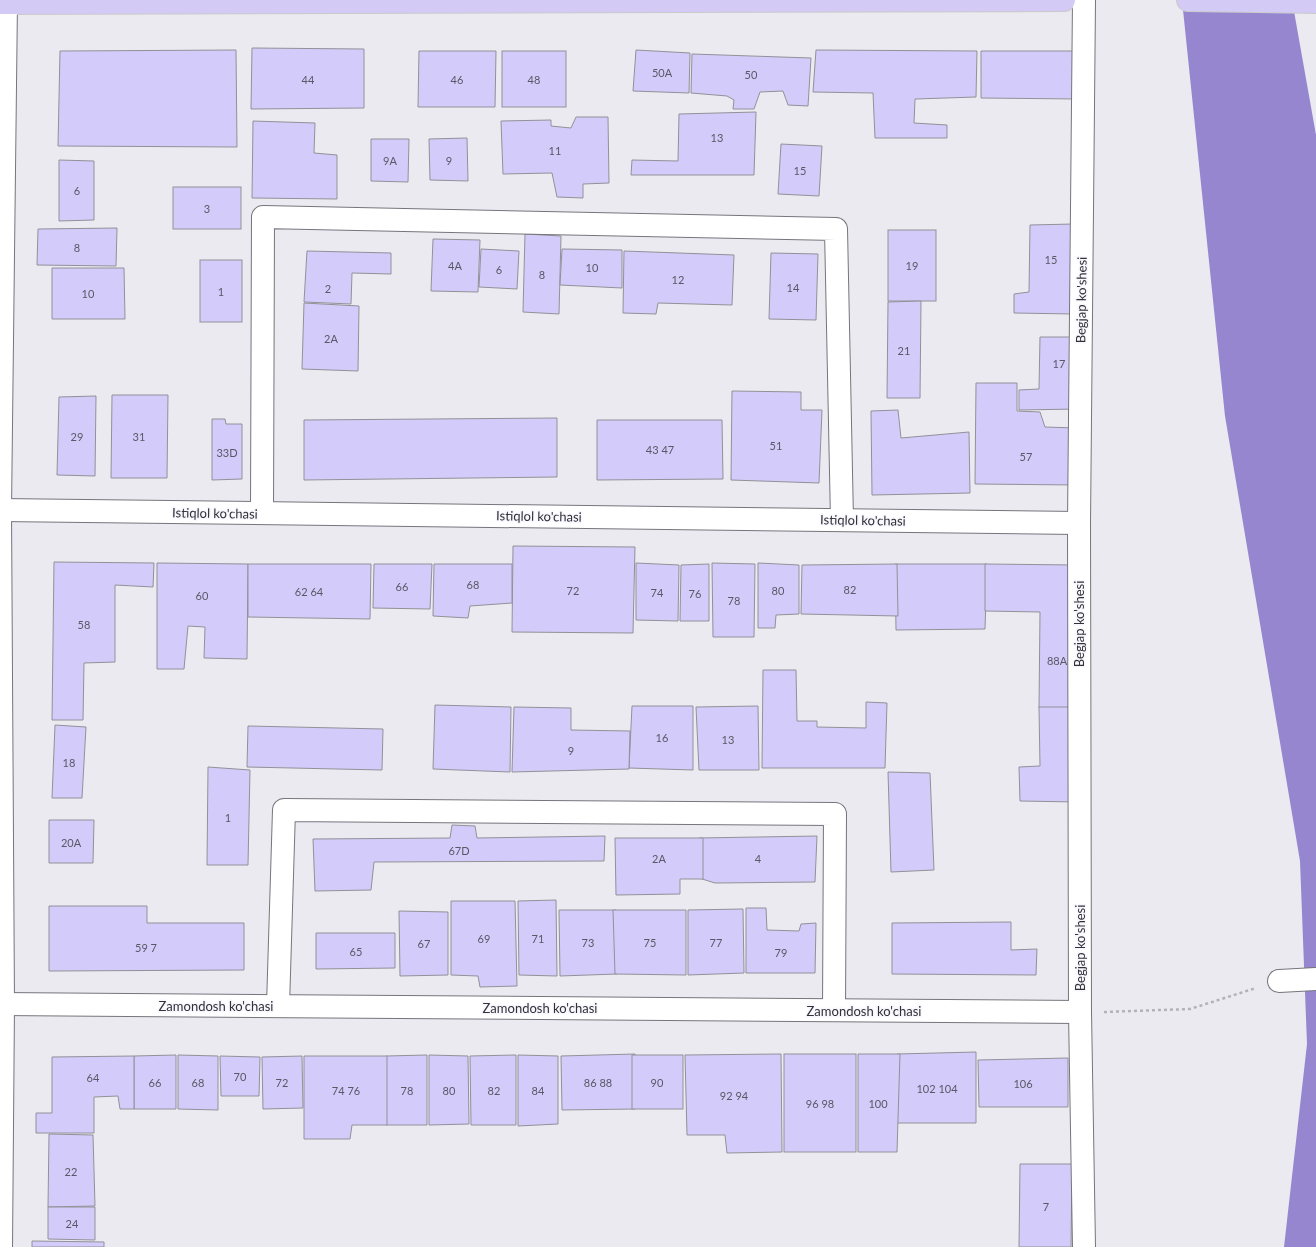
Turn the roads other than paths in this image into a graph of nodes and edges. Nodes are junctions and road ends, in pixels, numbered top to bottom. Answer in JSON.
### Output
{"nodes":[{"id":1,"x":1064,"y":0,"type":"edge"},
{"id":2,"x":1084,"y":0,"type":"edge"},
{"id":3,"x":1188,"y":0,"type":"edge"},
{"id":4,"x":561,"y":1,"type":"edge"},
{"id":5,"x":4,"y":2,"type":"edge"},
{"id":6,"x":1316,"y":2,"type":"edge"},
{"id":7,"x":0,"y":510,"type":"edge"},
{"id":8,"x":262,"y":513,"type":"junction"},
{"id":9,"x":842,"y":520,"type":"junction"},
{"id":10,"x":1079,"y":523,"type":"junction"},
{"id":11,"x":1316,"y":979,"type":"edge"},
{"id":12,"x":1279,"y":981,"type":"road end"},
{"id":13,"x":1,"y":1004,"type":"edge"},
{"id":14,"x":278,"y":1006,"type":"junction"},
{"id":15,"x":834,"y":1010,"type":"junction"},
{"id":16,"x":1080,"y":1012,"type":"junction"},
{"id":17,"x":1,"y":1247,"type":"edge"},
{"id":18,"x":1084,"y":1247,"type":"edge"}],
"edges":[{"from":1,"to":4,"type":"main road"},
{"from":2,"to":10,"type":"street","name":"Begjap ko'shesi"},
{"from":3,"to":6,"type":"main road"},
{"from":4,"to":5,"type":"main road"},
{"from":5,"to":7,"type":"street"},
{"from":7,"to":8,"type":"street","name":"Istiqlol ko'chasi"},
{"from":7,"to":13,"type":"street"},
{"from":8,"to":9,"type":"street","name":"Istiqlol ko'chasi"},
{"from":8,"to":9,"type":"street"},
{"from":9,"to":10,"type":"street","name":"Istiqlol ko'chasi"},
{"from":10,"to":16,"type":"street","name":"Begjap ko'shesi"},
{"from":11,"to":12,"type":"street"},
{"from":13,"to":14,"type":"street","name":"Zamondosh ko'chasi"},
{"from":13,"to":17,"type":"street"},
{"from":14,"to":15,"type":"street","name":"Zamondosh ko'chasi"},
{"from":14,"to":15,"type":"street"},
{"from":15,"to":16,"type":"street","name":"Zamondosh ko'chasi"},
{"from":16,"to":18,"type":"street","name":"Begjap ko'shesi"}]}
